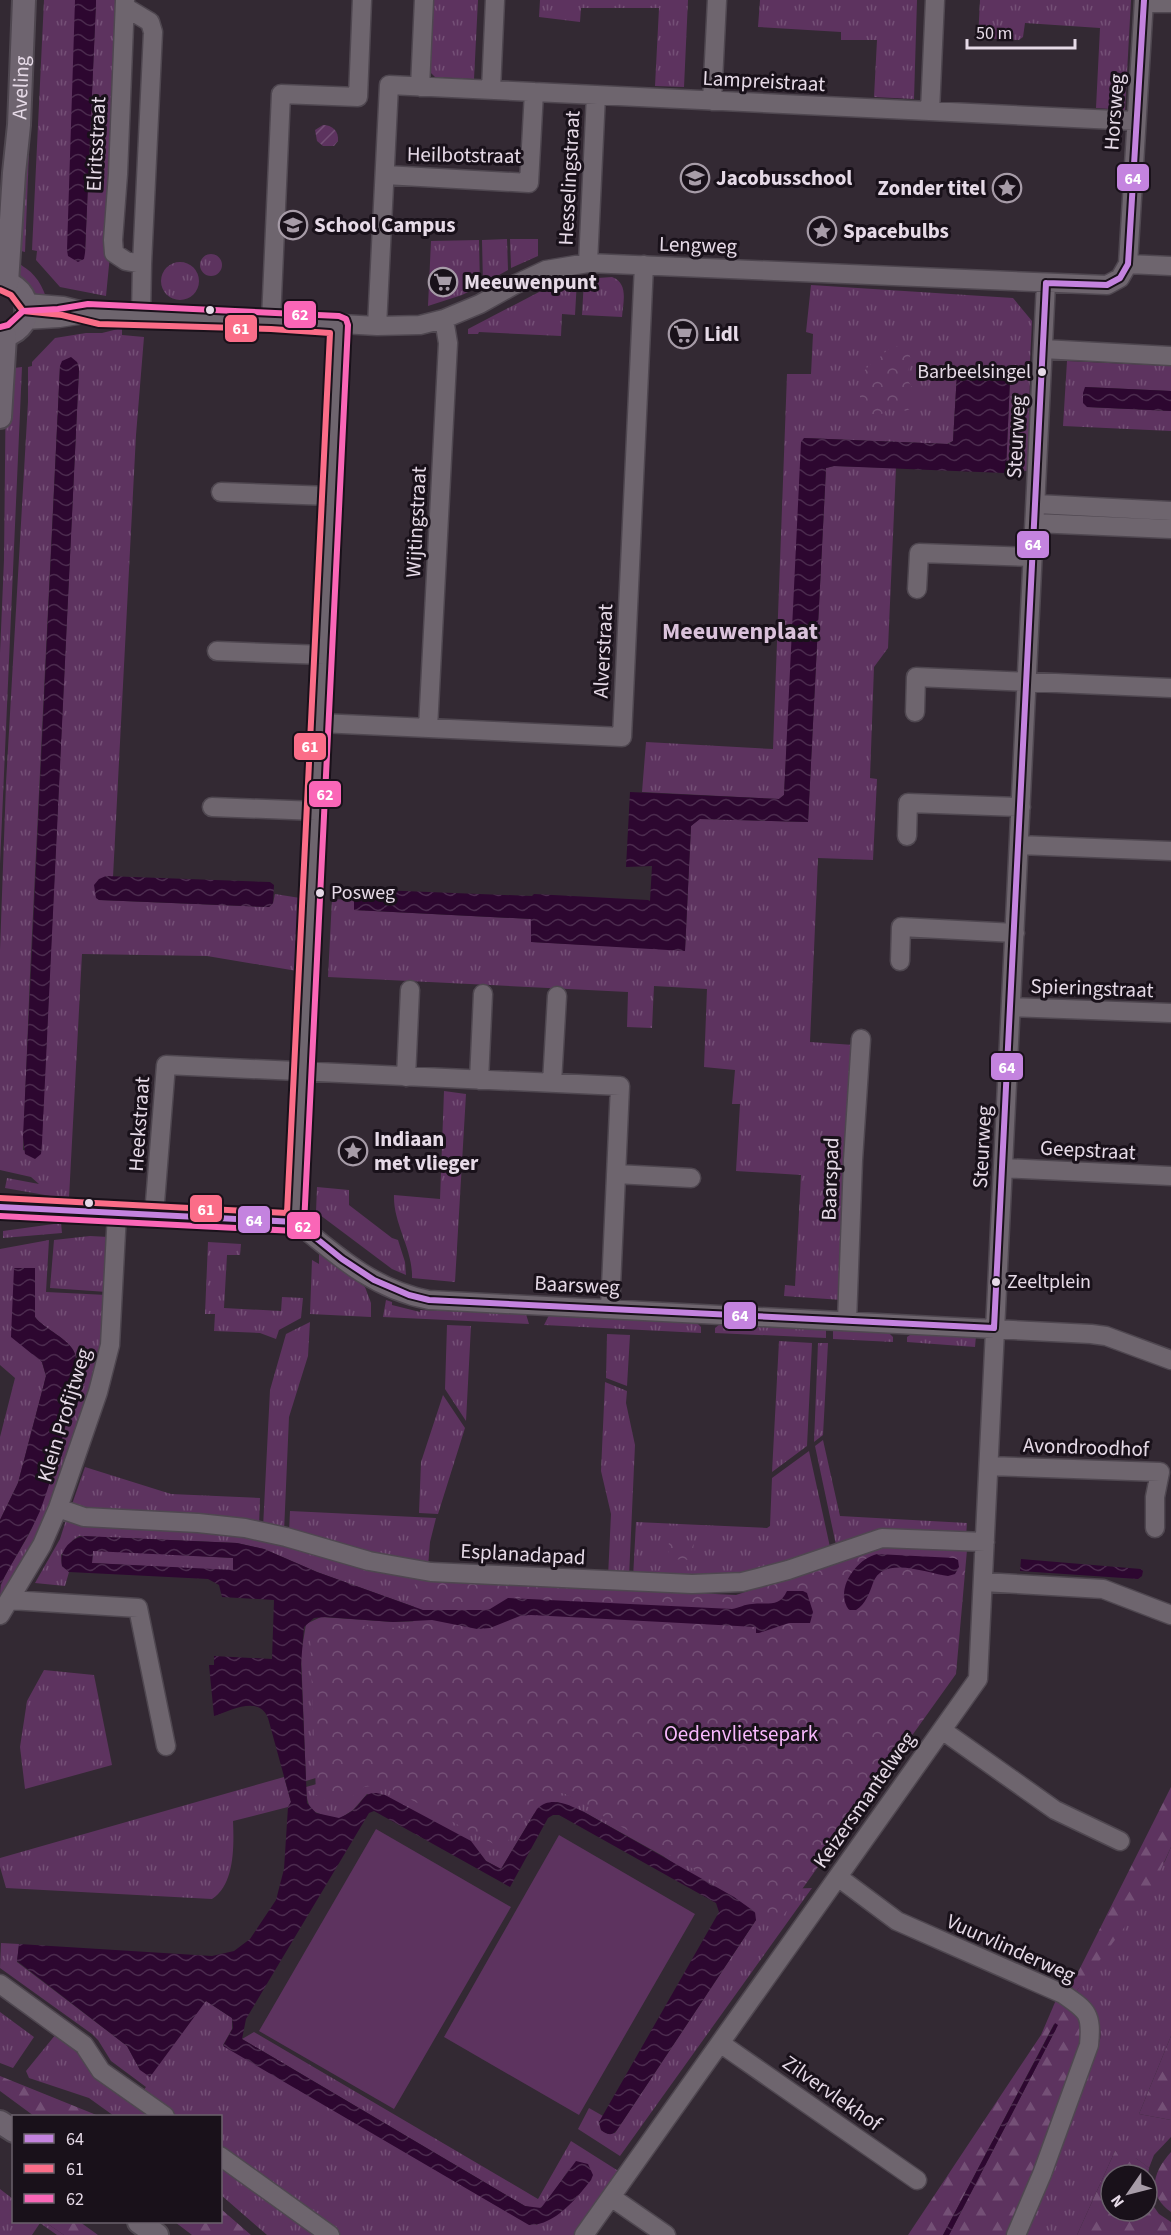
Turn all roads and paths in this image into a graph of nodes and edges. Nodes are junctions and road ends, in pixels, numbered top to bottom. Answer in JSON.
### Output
{"nodes":[{"id":1,"x":24,"y":0,"type":"edge"},
{"id":2,"x":362,"y":0,"type":"edge"},
{"id":3,"x":424,"y":0,"type":"edge"},
{"id":4,"x":495,"y":0,"type":"edge"},
{"id":5,"x":717,"y":0,"type":"edge"},
{"id":6,"x":935,"y":0,"type":"edge"},
{"id":7,"x":1144,"y":1,"type":"edge"},
{"id":8,"x":125,"y":3,"type":"edge"},
{"id":9,"x":1171,"y":3,"type":"edge"},
{"id":10,"x":420,"y":87,"type":"junction"},
{"id":11,"x":491,"y":90,"type":"junction"},
{"id":12,"x":389,"y":92,"type":"junction"},
{"id":13,"x":534,"y":92,"type":"junction"},
{"id":14,"x":596,"y":95,"type":"junction"},
{"id":15,"x":358,"y":98,"type":"junction"},
{"id":16,"x":712,"y":101,"type":"junction"},
{"id":17,"x":930,"y":111,"type":"junction"},
{"id":18,"x":1136,"y":121,"type":"junction"},
{"id":19,"x":385,"y":175,"type":"junction"},
{"id":20,"x":588,"y":263,"type":"junction"},
{"id":21,"x":142,"y":264,"type":"junction"},
{"id":22,"x":1128,"y":264,"type":"junction"},
{"id":23,"x":644,"y":265,"type":"junction"},
{"id":24,"x":1171,"y":266,"type":"edge"},
{"id":25,"x":4,"y":282,"type":"edge"},
{"id":26,"x":1046,"y":283,"type":"junction"},
{"id":27,"x":25,"y":312,"type":"junction"},
{"id":28,"x":141,"y":317,"type":"junction"},
{"id":29,"x":271,"y":320,"type":"junction"},
{"id":30,"x":444,"y":320,"type":"junction"},
{"id":31,"x":339,"y":324,"type":"junction"},
{"id":32,"x":376,"y":326,"type":"junction"},
{"id":33,"x":3,"y":336,"type":"edge"},
{"id":34,"x":1043,"y":349,"type":"junction"},
{"id":35,"x":1171,"y":356,"type":"edge"},
{"id":36,"x":0,"y":417,"type":"edge"},
{"id":37,"x":221,"y":492,"type":"dead end"},
{"id":38,"x":330,"y":496,"type":"junction"},
{"id":39,"x":1036,"y":504,"type":"junction"},
{"id":40,"x":1171,"y":511,"type":"edge"},
{"id":41,"x":1035,"y":523,"type":"junction"},
{"id":42,"x":1171,"y":529,"type":"edge"},
{"id":43,"x":1033,"y":557,"type":"junction"},
{"id":44,"x":917,"y":589,"type":"dead end"},
{"id":45,"x":217,"y":651,"type":"dead end"},
{"id":46,"x":324,"y":655,"type":"junction"},
{"id":47,"x":1027,"y":683,"type":"junction"},
{"id":48,"x":1171,"y":688,"type":"edge"},
{"id":49,"x":915,"y":712,"type":"dead end"},
{"id":50,"x":320,"y":723,"type":"junction"},
{"id":51,"x":428,"y":728,"type":"junction"},
{"id":52,"x":213,"y":807,"type":"dead end"},
{"id":53,"x":1021,"y":807,"type":"junction"},
{"id":54,"x":316,"y":811,"type":"junction"},
{"id":55,"x":907,"y":836,"type":"dead end"},
{"id":56,"x":1019,"y":845,"type":"junction"},
{"id":57,"x":1171,"y":851,"type":"edge"},
{"id":58,"x":1015,"y":933,"type":"junction"},
{"id":59,"x":900,"y":961,"type":"dead end"},
{"id":60,"x":410,"y":990,"type":"dead end"},
{"id":61,"x":483,"y":994,"type":"dead end"},
{"id":62,"x":557,"y":996,"type":"dead end"},
{"id":63,"x":1011,"y":1007,"type":"junction"},
{"id":64,"x":1171,"y":1013,"type":"edge"},
{"id":65,"x":861,"y":1039,"type":"dead end"},
{"id":66,"x":303,"y":1072,"type":"junction"},
{"id":67,"x":406,"y":1077,"type":"junction"},
{"id":68,"x":479,"y":1080,"type":"junction"},
{"id":69,"x":552,"y":1083,"type":"junction"},
{"id":70,"x":1003,"y":1168,"type":"junction"},
{"id":71,"x":616,"y":1174,"type":"junction"},
{"id":72,"x":1171,"y":1176,"type":"edge"},
{"id":73,"x":691,"y":1179,"type":"dead end"},
{"id":74,"x":0,"y":1207,"type":"edge"},
{"id":75,"x":117,"y":1213,"type":"junction"},
{"id":76,"x":154,"y":1215,"type":"junction"},
{"id":77,"x":296,"y":1222,"type":"junction"},
{"id":78,"x":610,"y":1310,"type":"junction"},
{"id":79,"x":847,"y":1321,"type":"junction"},
{"id":80,"x":994,"y":1328,"type":"junction"},
{"id":81,"x":1171,"y":1360,"type":"edge"},
{"id":82,"x":989,"y":1466,"type":"junction"},
{"id":83,"x":58,"y":1508,"type":"junction"},
{"id":84,"x":1155,"y":1528,"type":"dead end"},
{"id":85,"x":986,"y":1542,"type":"junction"},
{"id":86,"x":983,"y":1582,"type":"junction"},
{"id":87,"x":5,"y":1608,"type":"edge"},
{"id":88,"x":1171,"y":1615,"type":"edge"},
{"id":89,"x":942,"y":1730,"type":"junction"},
{"id":90,"x":166,"y":1746,"type":"dead end"},
{"id":91,"x":1120,"y":1841,"type":"dead end"},
{"id":92,"x":838,"y":1877,"type":"junction"},
{"id":93,"x":0,"y":1984,"type":"edge"},
{"id":94,"x":720,"y":2043,"type":"junction"},
{"id":95,"x":164,"y":2115,"type":"edge"},
{"id":96,"x":222,"y":2157,"type":"edge"},
{"id":97,"x":917,"y":2180,"type":"dead end"},
{"id":98,"x":611,"y":2197,"type":"junction"},
{"id":99,"x":140,"y":2223,"type":"edge"},
{"id":100,"x":157,"y":2235,"type":"edge"},
{"id":101,"x":330,"y":2235,"type":"edge"},
{"id":102,"x":584,"y":2235,"type":"edge"},
{"id":103,"x":666,"y":2235,"type":"edge"},
{"id":104,"x":1016,"y":2235,"type":"edge"}],
"edges":[{"from":1,"to":25,"type":"main road","name":"Aveling"},
{"from":2,"to":15,"type":"street"},
{"from":3,"to":10,"type":"street"},
{"from":4,"to":11,"type":"street"},
{"from":5,"to":16,"type":"street"},
{"from":6,"to":17,"type":"street"},
{"from":7,"to":9,"type":"street"},
{"from":7,"to":18,"type":"street","name":"Horsweg"},
{"from":8,"to":21,"type":"street","name":"Elritsstraat"},
{"from":8,"to":21,"type":"street","name":"Elritsstraat"},
{"from":10,"to":11,"type":"street","name":"Lampreistraat"},
{"from":10,"to":12,"type":"street","name":"Lampreistraat"},
{"from":11,"to":13,"type":"street","name":"Lampreistraat"},
{"from":12,"to":15,"type":"street","name":"Lampreistraat"},
{"from":12,"to":19,"type":"street"},
{"from":13,"to":14,"type":"street","name":"Lampreistraat"},
{"from":13,"to":19,"type":"street","name":"Heilbotstraat"},
{"from":14,"to":16,"type":"street","name":"Lampreistraat"},
{"from":14,"to":20,"type":"street","name":"Hesselingstraat"},
{"from":15,"to":29,"type":"street","name":"Lampreistraat"},
{"from":16,"to":17,"type":"street","name":"Lampreistraat"},
{"from":17,"to":18,"type":"street","name":"Lampreistraat"},
{"from":18,"to":22,"type":"street","name":"Horsweg"},
{"from":19,"to":32,"type":"street"},
{"from":20,"to":23,"type":"street","name":"Lengweg"},
{"from":20,"to":30,"type":"street","name":"Lengweg"},
{"from":21,"to":28,"type":"street","name":"Elritsstraat"},
{"from":22,"to":24,"type":"street"},
{"from":22,"to":26,"type":"street","name":"Lengweg"},
{"from":23,"to":26,"type":"street","name":"Lengweg"},
{"from":23,"to":51,"type":"street","name":"Alverstraat"},
{"from":25,"to":27,"type":"main road"},
{"from":26,"to":34,"type":"street","name":"Steurweg"},
{"from":27,"to":28,"type":"street","name":"Lengweg"},
{"from":27,"to":33,"type":"main road"},
{"from":28,"to":29,"type":"street","name":"Lengweg"},
{"from":29,"to":31,"type":"street","name":"Lengweg"},
{"from":30,"to":32,"type":"street","name":"Lengweg"},
{"from":30,"to":51,"type":"street","name":"Wijtingstraat"},
{"from":31,"to":32,"type":"street","name":"Lengweg"},
{"from":31,"to":38,"type":"street"},
{"from":33,"to":36,"type":"main road"},
{"from":34,"to":35,"type":"street"},
{"from":34,"to":39,"type":"street","name":"Steurweg"},
{"from":37,"to":38,"type":"street"},
{"from":38,"to":46,"type":"street"},
{"from":39,"to":40,"type":"street"},
{"from":39,"to":41,"type":"street","name":"Steurweg"},
{"from":41,"to":42,"type":"street"},
{"from":41,"to":43,"type":"street","name":"Steurweg"},
{"from":43,"to":44,"type":"street"},
{"from":43,"to":47,"type":"street","name":"Steurweg"},
{"from":45,"to":46,"type":"street"},
{"from":46,"to":50,"type":"street"},
{"from":47,"to":48,"type":"street"},
{"from":47,"to":49,"type":"street"},
{"from":47,"to":53,"type":"street","name":"Steurweg"},
{"from":50,"to":51,"type":"street","name":"Alverstraat"},
{"from":50,"to":54,"type":"street"},
{"from":52,"to":54,"type":"street"},
{"from":53,"to":55,"type":"street"},
{"from":53,"to":56,"type":"street","name":"Steurweg"},
{"from":54,"to":66,"type":"street"},
{"from":56,"to":57,"type":"street"},
{"from":56,"to":58,"type":"street","name":"Steurweg"},
{"from":58,"to":59,"type":"street"},
{"from":58,"to":63,"type":"street","name":"Steurweg"},
{"from":60,"to":67,"type":"street"},
{"from":61,"to":68,"type":"street"},
{"from":62,"to":69,"type":"street"},
{"from":63,"to":64,"type":"street","name":"Spieringstraat"},
{"from":63,"to":70,"type":"street","name":"Steurweg"},
{"from":65,"to":79,"type":"street","name":"Baarspad"},
{"from":66,"to":67,"type":"street"},
{"from":66,"to":76,"type":"street","name":"Heekstraat"},
{"from":66,"to":77,"type":"street"},
{"from":67,"to":68,"type":"street"},
{"from":68,"to":69,"type":"street"},
{"from":69,"to":71,"type":"street"},
{"from":70,"to":72,"type":"street","name":"Geepstraat"},
{"from":70,"to":80,"type":"street","name":"Steurweg"},
{"from":71,"to":73,"type":"street"},
{"from":71,"to":78,"type":"street"},
{"from":74,"to":75,"type":"street"},
{"from":75,"to":76,"type":"street"},
{"from":75,"to":83,"type":"street","name":"Klein Profijtweg"},
{"from":76,"to":77,"type":"street"},
{"from":77,"to":78,"type":"street","name":"Baarsweg"},
{"from":78,"to":79,"type":"street","name":"Baarsweg"},
{"from":79,"to":80,"type":"street","name":"Baarsweg"},
{"from":80,"to":81,"type":"street","name":"Baarsweg"},
{"from":80,"to":82,"type":"street","name":"Keizersmantelweg"},
{"from":82,"to":84,"type":"street","name":"Avondroodhof"},
{"from":82,"to":85,"type":"street","name":"Keizersmantelweg"},
{"from":83,"to":85,"type":"street","name":"Esplanadapad"},
{"from":83,"to":87,"type":"street","name":"Klein Profijtweg"},
{"from":85,"to":86,"type":"street","name":"Keizersmantelweg"},
{"from":86,"to":88,"type":"street"},
{"from":86,"to":89,"type":"street","name":"Keizersmantelweg"},
{"from":87,"to":90,"type":"street"},
{"from":89,"to":91,"type":"street"},
{"from":89,"to":92,"type":"street","name":"Keizersmantelweg"},
{"from":92,"to":94,"type":"street","name":"Keizersmantelweg"},
{"from":92,"to":104,"type":"street","name":"Vuurvlinderweg"},
{"from":93,"to":95,"type":"street"},
{"from":94,"to":97,"type":"street","name":"Zilvervlekhof"},
{"from":94,"to":98,"type":"street","name":"Keizersmantelweg"},
{"from":96,"to":101,"type":"street"},
{"from":98,"to":102,"type":"street","name":"Keizersmantelweg"},
{"from":98,"to":103,"type":"street"},
{"from":99,"to":100,"type":"main road"}]}
